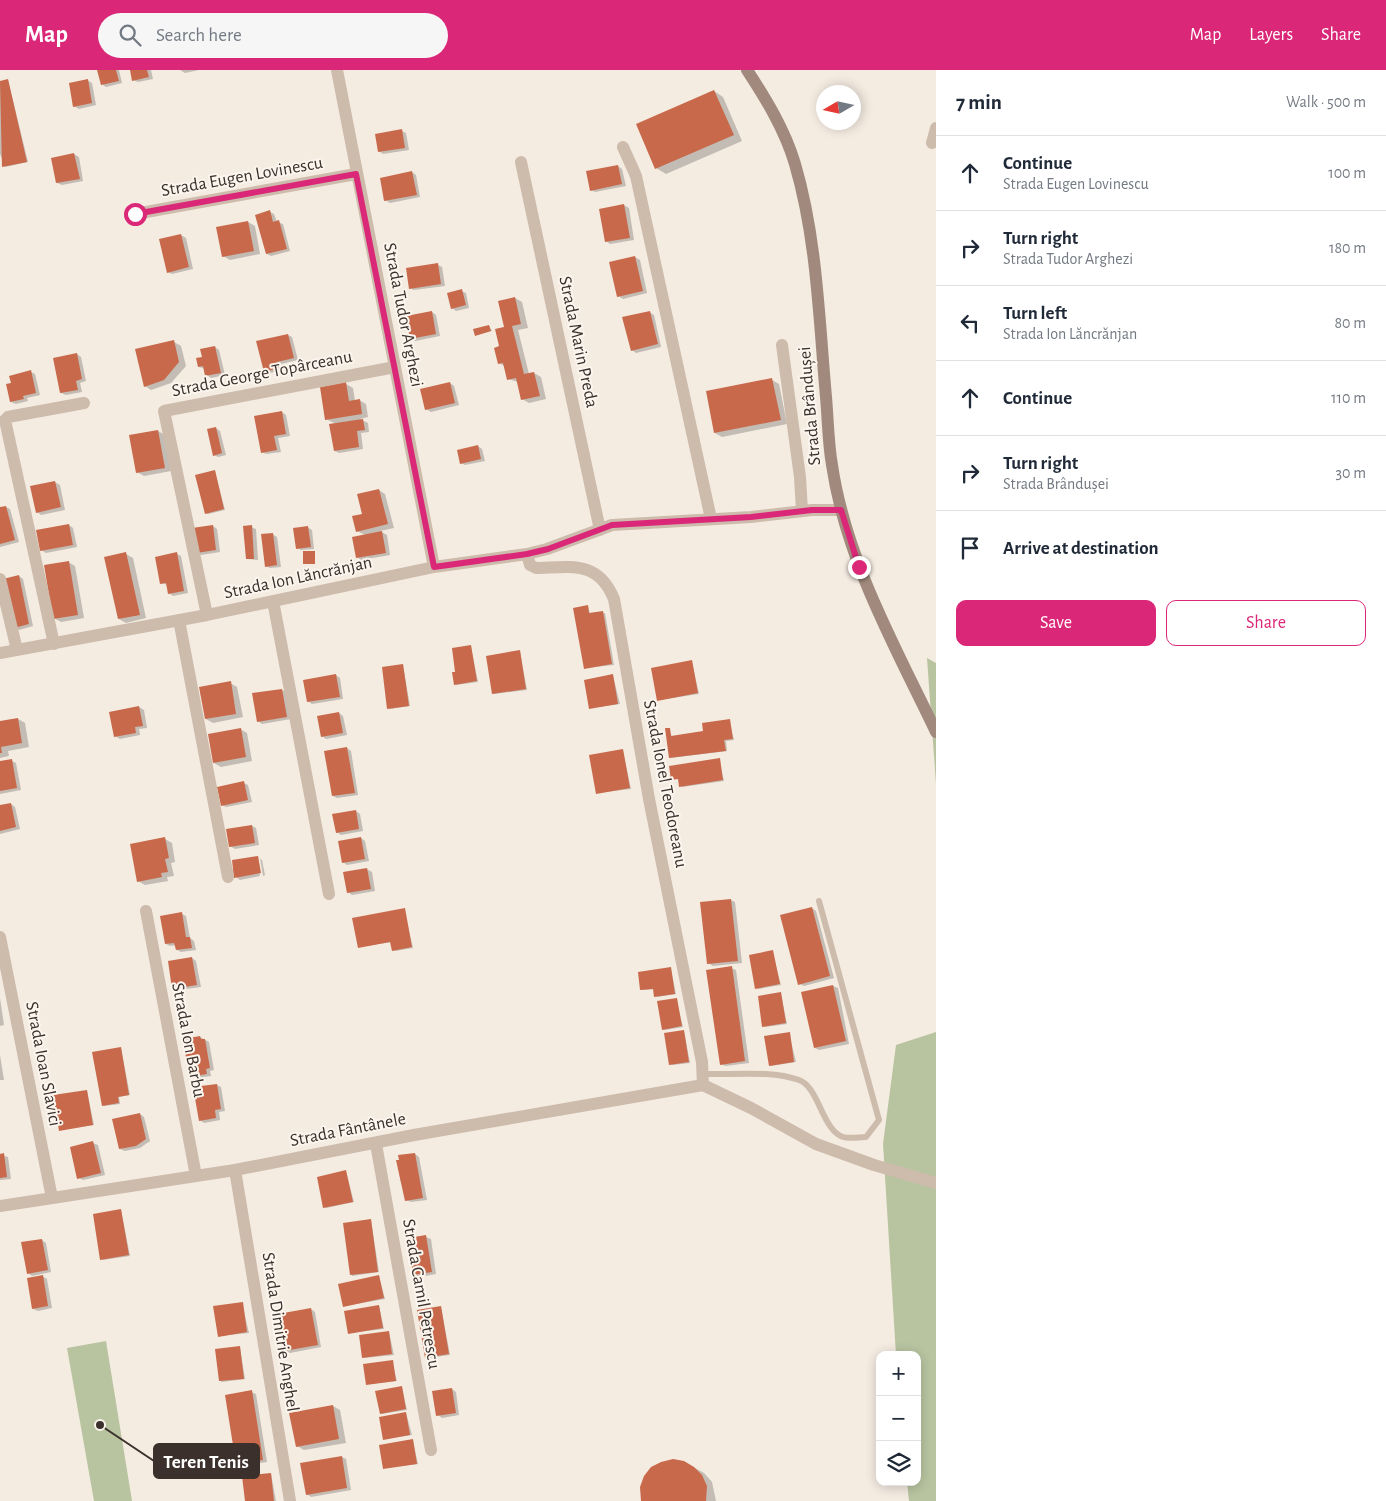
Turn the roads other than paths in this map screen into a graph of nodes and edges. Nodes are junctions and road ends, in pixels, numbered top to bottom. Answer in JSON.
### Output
{"nodes":[{"id":1,"x":337,"y":70,"type":"edge"},
{"id":2,"x":747,"y":70,"type":"edge"},
{"id":3,"x":936,"y":128,"type":"edge"},
{"id":4,"x":932,"y":143,"type":"dead end"},
{"id":5,"x":623,"y":147,"type":"dead end"},
{"id":6,"x":521,"y":162,"type":"dead end"},
{"id":7,"x":356,"y":174,"type":"junction"},
{"id":8,"x":135,"y":214,"type":"dead end"},
{"id":9,"x":782,"y":345,"type":"dead end"},
{"id":10,"x":395,"y":367,"type":"junction"},
{"id":11,"x":84,"y":404,"type":"dead end"},
{"id":12,"x":840,"y":506,"type":"junction"},
{"id":13,"x":807,"y":511,"type":"junction"},
{"id":14,"x":711,"y":520,"type":"junction"},
{"id":15,"x":600,"y":530,"type":"junction"},
{"id":16,"x":527,"y":554,"type":"junction"},
{"id":17,"x":434,"y":567,"type":"junction"},
{"id":18,"x":0,"y":580,"type":"edge"},
{"id":19,"x":273,"y":601,"type":"junction"},
{"id":20,"x":207,"y":615,"type":"junction"},
{"id":21,"x":179,"y":620,"type":"junction"},
{"id":22,"x":54,"y":644,"type":"junction"},
{"id":23,"x":17,"y":650,"type":"junction"},
{"id":24,"x":0,"y":654,"type":"edge"},
{"id":25,"x":936,"y":732,"type":"edge"},
{"id":26,"x":228,"y":876,"type":"dead end"},
{"id":27,"x":329,"y":894,"type":"dead end"},
{"id":28,"x":819,"y":901,"type":"dead end"},
{"id":29,"x":146,"y":911,"type":"dead end"},
{"id":30,"x":0,"y":937,"type":"edge"},
{"id":31,"x":703,"y":1079,"type":"junction"},
{"id":32,"x":376,"y":1144,"type":"junction"},
{"id":33,"x":235,"y":1170,"type":"junction"},
{"id":34,"x":196,"y":1176,"type":"junction"},
{"id":35,"x":936,"y":1183,"type":"edge"},
{"id":36,"x":52,"y":1198,"type":"junction"},
{"id":37,"x":0,"y":1206,"type":"edge"},
{"id":38,"x":431,"y":1450,"type":"dead end"},
{"id":39,"x":290,"y":1501,"type":"edge"}],
"edges":[{"from":1,"to":7,"type":"street","name":"Strada Tudor Arghezi"},
{"from":2,"to":12,"type":"main road","name":"Strada Brândușei"},
{"from":3,"to":4,"type":"street"},
{"from":5,"to":14,"type":"street"},
{"from":6,"to":15,"type":"street","name":"Strada Marin Preda"},
{"from":7,"to":8,"type":"street","name":"Strada Eugen Lovinescu"},
{"from":7,"to":10,"type":"street","name":"Strada Tudor Arghezi"},
{"from":9,"to":13,"type":"street"},
{"from":10,"to":17,"type":"street","name":"Strada Tudor Arghezi"},
{"from":10,"to":20,"type":"street","name":"Strada George Topârceanu"},
{"from":11,"to":22,"type":"street"},
{"from":12,"to":13,"type":"street","name":"Strada Ion Lăncrănjan"},
{"from":12,"to":25,"type":"main road","name":"Strada Brândușei"},
{"from":13,"to":14,"type":"street","name":"Strada Ion Lăncrănjan"},
{"from":14,"to":15,"type":"street","name":"Strada Ion Lăncrănjan"},
{"from":15,"to":16,"type":"street","name":"Strada Ion Lăncrănjan"},
{"from":16,"to":17,"type":"street","name":"Strada Ion Lăncrănjan"},
{"from":16,"to":31,"type":"street","name":"Strada Ionel Teodoreanu"},
{"from":17,"to":19,"type":"street","name":"Strada Ion Lăncrănjan"},
{"from":18,"to":23,"type":"street"},
{"from":19,"to":20,"type":"street","name":"Strada Ion Lăncrănjan"},
{"from":19,"to":27,"type":"street"},
{"from":20,"to":21,"type":"street","name":"Strada Ion Lăncrănjan"},
{"from":21,"to":22,"type":"street","name":"Strada Ion Lăncrănjan"},
{"from":21,"to":26,"type":"street"},
{"from":22,"to":23,"type":"street","name":"Strada Ion Lăncrănjan"},
{"from":23,"to":24,"type":"street","name":"Strada Ion Lăncrănjan"},
{"from":28,"to":31,"type":"lane"},
{"from":29,"to":34,"type":"street","name":"Strada Ion Barbu"},
{"from":30,"to":36,"type":"street","name":"Strada Ioan Slavici"},
{"from":31,"to":32,"type":"street","name":"Strada Fântânele"},
{"from":31,"to":35,"type":"street"},
{"from":32,"to":33,"type":"street","name":"Strada Fântânele"},
{"from":32,"to":38,"type":"street","name":"Strada Camil Petrescu"},
{"from":33,"to":34,"type":"street","name":"Strada Fântânele"},
{"from":33,"to":39,"type":"street","name":"Strada Dimitrie Anghel"},
{"from":34,"to":36,"type":"street","name":"Strada Fântânele"},
{"from":36,"to":37,"type":"street","name":"Strada Fântânele"}]}
